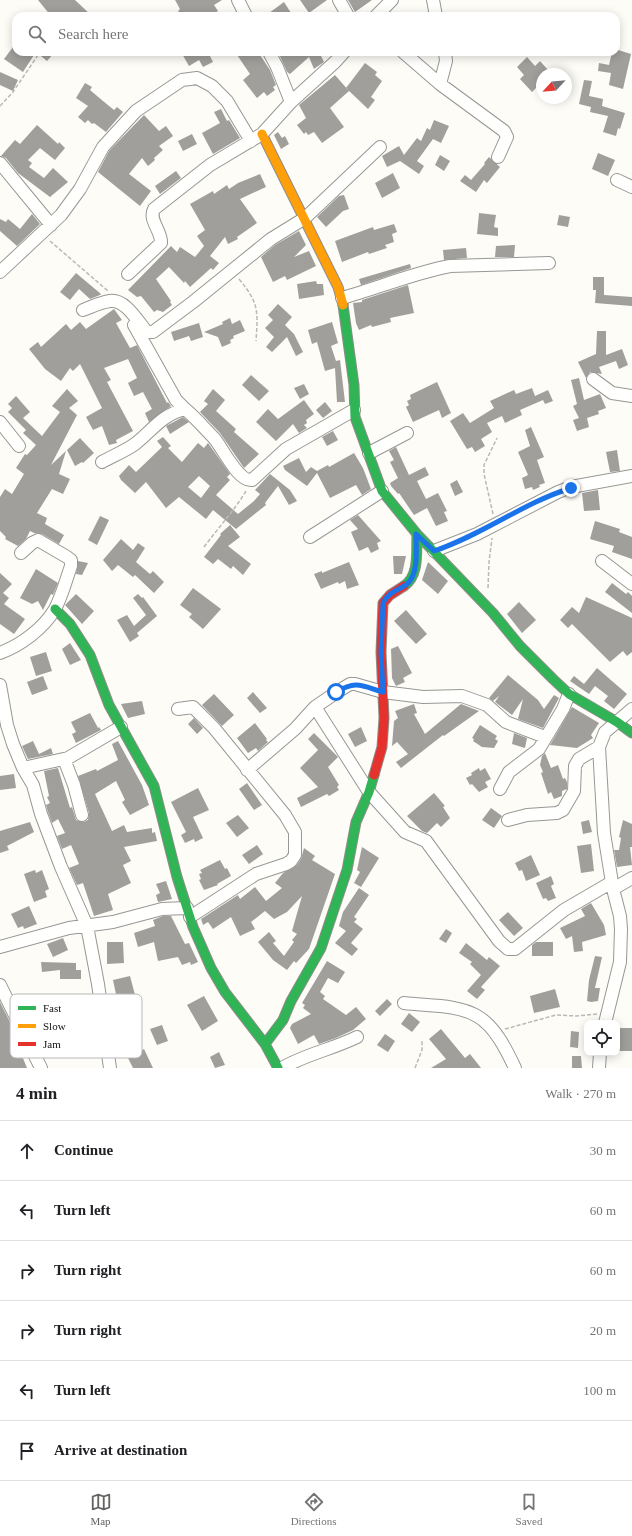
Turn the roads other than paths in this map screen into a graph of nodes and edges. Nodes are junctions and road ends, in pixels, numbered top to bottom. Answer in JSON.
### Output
{"nodes":[{"id":1,"x":238,"y":0,"type":"edge"},
{"id":2,"x":339,"y":0,"type":"edge"},
{"id":3,"x":392,"y":0,"type":"edge"},
{"id":4,"x":432,"y":0,"type":"edge"},
{"id":5,"x":244,"y":12,"type":"edge"},
{"id":6,"x":346,"y":12,"type":"edge"},
{"id":7,"x":380,"y":12,"type":"edge"},
{"id":8,"x":435,"y":12,"type":"edge"},
{"id":9,"x":271,"y":56,"type":"edge"},
{"id":10,"x":340,"y":56,"type":"edge"},
{"id":11,"x":408,"y":56,"type":"edge"},
{"id":12,"x":445,"y":56,"type":"edge"},
{"id":13,"x":440,"y":84,"type":"junction"},
{"id":14,"x":291,"y":102,"type":"junction"},
{"id":15,"x":262,"y":134,"type":"junction"},
{"id":16,"x":251,"y":141,"type":"junction"},
{"id":17,"x":380,"y":147,"type":"dead end"},
{"id":18,"x":498,"y":157,"type":"dead end"},
{"id":19,"x":0,"y":163,"type":"edge"},
{"id":20,"x":617,"y":180,"type":"dead end"},
{"id":21,"x":632,"y":187,"type":"edge"},
{"id":22,"x":305,"y":218,"type":"junction"},
{"id":23,"x":51,"y":225,"type":"junction"},
{"id":24,"x":549,"y":263,"type":"dead end"},
{"id":25,"x":0,"y":272,"type":"edge"},
{"id":26,"x":128,"y":274,"type":"dead end"},
{"id":27,"x":342,"y":298,"type":"junction"},
{"id":28,"x":124,"y":306,"type":"junction"},
{"id":29,"x":83,"y":310,"type":"dead end"},
{"id":30,"x":593,"y":379,"type":"dead end"},
{"id":31,"x":632,"y":396,"type":"edge"},
{"id":32,"x":185,"y":409,"type":"junction"},
{"id":33,"x":354,"y":410,"type":"junction"},
{"id":34,"x":0,"y":422,"type":"edge"},
{"id":35,"x":407,"y":433,"type":"dead end"},
{"id":36,"x":18,"y":446,"type":"dead end"},
{"id":37,"x":369,"y":453,"type":"junction"},
{"id":38,"x":102,"y":462,"type":"dead end"},
{"id":39,"x":632,"y":476,"type":"edge"},
{"id":40,"x":382,"y":491,"type":"junction"},
{"id":41,"x":416,"y":534,"type":"junction"},
{"id":42,"x":310,"y":537,"type":"dead end"},
{"id":43,"x":434,"y":551,"type":"junction"},
{"id":44,"x":21,"y":553,"type":"dead end"},
{"id":45,"x":602,"y":561,"type":"dead end"},
{"id":46,"x":632,"y":584,"type":"edge"},
{"id":47,"x":55,"y":609,"type":"junction"},
{"id":48,"x":0,"y":653,"type":"edge"},
{"id":49,"x":0,"y":685,"type":"edge"},
{"id":50,"x":383,"y":692,"type":"junction"},
{"id":51,"x":569,"y":694,"type":"junction"},
{"id":52,"x":315,"y":707,"type":"junction"},
{"id":53,"x":178,"y":709,"type":"dead end"},
{"id":54,"x":632,"y":709,"type":"edge"},
{"id":55,"x":617,"y":722,"type":"junction"},
{"id":56,"x":121,"y":727,"type":"junction"},
{"id":57,"x":632,"y":733,"type":"edge"},
{"id":58,"x":545,"y":737,"type":"junction"},
{"id":59,"x":599,"y":747,"type":"junction"},
{"id":60,"x":64,"y":759,"type":"junction"},
{"id":61,"x":23,"y":768,"type":"junction"},
{"id":62,"x":247,"y":770,"type":"junction"},
{"id":63,"x":500,"y":789,"type":"dead end"},
{"id":64,"x":369,"y":792,"type":"junction"},
{"id":65,"x":82,"y":815,"type":"dead end"},
{"id":66,"x":508,"y":820,"type":"dead end"},
{"id":67,"x":632,"y":878,"type":"edge"},
{"id":68,"x":612,"y":886,"type":"junction"},
{"id":69,"x":188,"y":912,"type":"junction"},
{"id":70,"x":87,"y":926,"type":"junction"},
{"id":71,"x":3,"y":946,"type":"edge"},
{"id":72,"x":0,"y":958,"type":"edge"},
{"id":73,"x":0,"y":985,"type":"edge"},
{"id":74,"x":100,"y":994,"type":"edge"},
{"id":75,"x":404,"y":1003,"type":"dead end"},
{"id":76,"x":10,"y":1005,"type":"edge"},
{"id":77,"x":606,"y":1018,"type":"edge"},
{"id":78,"x":357,"y":1037,"type":"dead end"},
{"id":79,"x":265,"y":1044,"type":"junction"},
{"id":80,"x":600,"y":1056,"type":"edge"},
{"id":81,"x":36,"y":1058,"type":"edge"},
{"id":82,"x":109,"y":1058,"type":"edge"},
{"id":83,"x":41,"y":1068,"type":"edge"},
{"id":84,"x":110,"y":1068,"type":"edge"},
{"id":85,"x":278,"y":1068,"type":"edge"},
{"id":86,"x":282,"y":1068,"type":"edge"},
{"id":87,"x":516,"y":1068,"type":"edge"},
{"id":88,"x":599,"y":1068,"type":"edge"}],
"edges":[{"from":1,"to":5,"type":"street"},
{"from":2,"to":6,"type":"street"},
{"from":3,"to":7,"type":"street"},
{"from":4,"to":8,"type":"street"},
{"from":9,"to":14,"type":"street"},
{"from":10,"to":14,"type":"street"},
{"from":11,"to":13,"type":"street"},
{"from":12,"to":13,"type":"street"},
{"from":13,"to":18,"type":"street"},
{"from":14,"to":15,"type":"street"},
{"from":15,"to":16,"type":"street"},
{"from":15,"to":22,"type":"street"},
{"from":16,"to":23,"type":"street"},
{"from":16,"to":26,"type":"street"},
{"from":17,"to":22,"type":"street"},
{"from":19,"to":23,"type":"street"},
{"from":20,"to":21,"type":"street"},
{"from":22,"to":27,"type":"street"},
{"from":22,"to":28,"type":"street"},
{"from":23,"to":25,"type":"street"},
{"from":24,"to":27,"type":"street"},
{"from":27,"to":33,"type":"street"},
{"from":28,"to":29,"type":"street"},
{"from":28,"to":32,"type":"street"},
{"from":30,"to":31,"type":"street"},
{"from":32,"to":33,"type":"street"},
{"from":32,"to":38,"type":"street"},
{"from":33,"to":37,"type":"street"},
{"from":34,"to":36,"type":"street"},
{"from":35,"to":37,"type":"street"},
{"from":37,"to":40,"type":"street"},
{"from":39,"to":43,"type":"street"},
{"from":40,"to":41,"type":"street"},
{"from":40,"to":42,"type":"street"},
{"from":41,"to":43,"type":"street"},
{"from":41,"to":50,"type":"street"},
{"from":43,"to":51,"type":"street"},
{"from":44,"to":47,"type":"street"},
{"from":45,"to":46,"type":"street"},
{"from":47,"to":48,"type":"street"},
{"from":47,"to":56,"type":"street"},
{"from":49,"to":61,"type":"street"},
{"from":50,"to":52,"type":"street"},
{"from":50,"to":58,"type":"street"},
{"from":50,"to":64,"type":"street"},
{"from":51,"to":55,"type":"street"},
{"from":51,"to":58,"type":"street"},
{"from":52,"to":62,"type":"street"},
{"from":52,"to":64,"type":"street"},
{"from":53,"to":62,"type":"street"},
{"from":54,"to":55,"type":"street"},
{"from":55,"to":57,"type":"street"},
{"from":55,"to":59,"type":"street"},
{"from":56,"to":60,"type":"street"},
{"from":56,"to":69,"type":"street"},
{"from":58,"to":63,"type":"street"},
{"from":59,"to":66,"type":"street"},
{"from":59,"to":68,"type":"street"},
{"from":60,"to":61,"type":"street"},
{"from":60,"to":65,"type":"street"},
{"from":61,"to":70,"type":"street"},
{"from":62,"to":69,"type":"street"},
{"from":64,"to":68,"type":"street"},
{"from":64,"to":79,"type":"street"},
{"from":67,"to":68,"type":"street"},
{"from":68,"to":77,"type":"street"},
{"from":69,"to":70,"type":"street"},
{"from":69,"to":79,"type":"street"},
{"from":70,"to":71,"type":"street"},
{"from":70,"to":74,"type":"street"},
{"from":71,"to":72,"type":"street"},
{"from":73,"to":76,"type":"street"},
{"from":75,"to":87,"type":"street"},
{"from":78,"to":86,"type":"street"},
{"from":79,"to":85,"type":"street"},
{"from":80,"to":88,"type":"street"},
{"from":81,"to":83,"type":"street"},
{"from":82,"to":84,"type":"street"}]}
